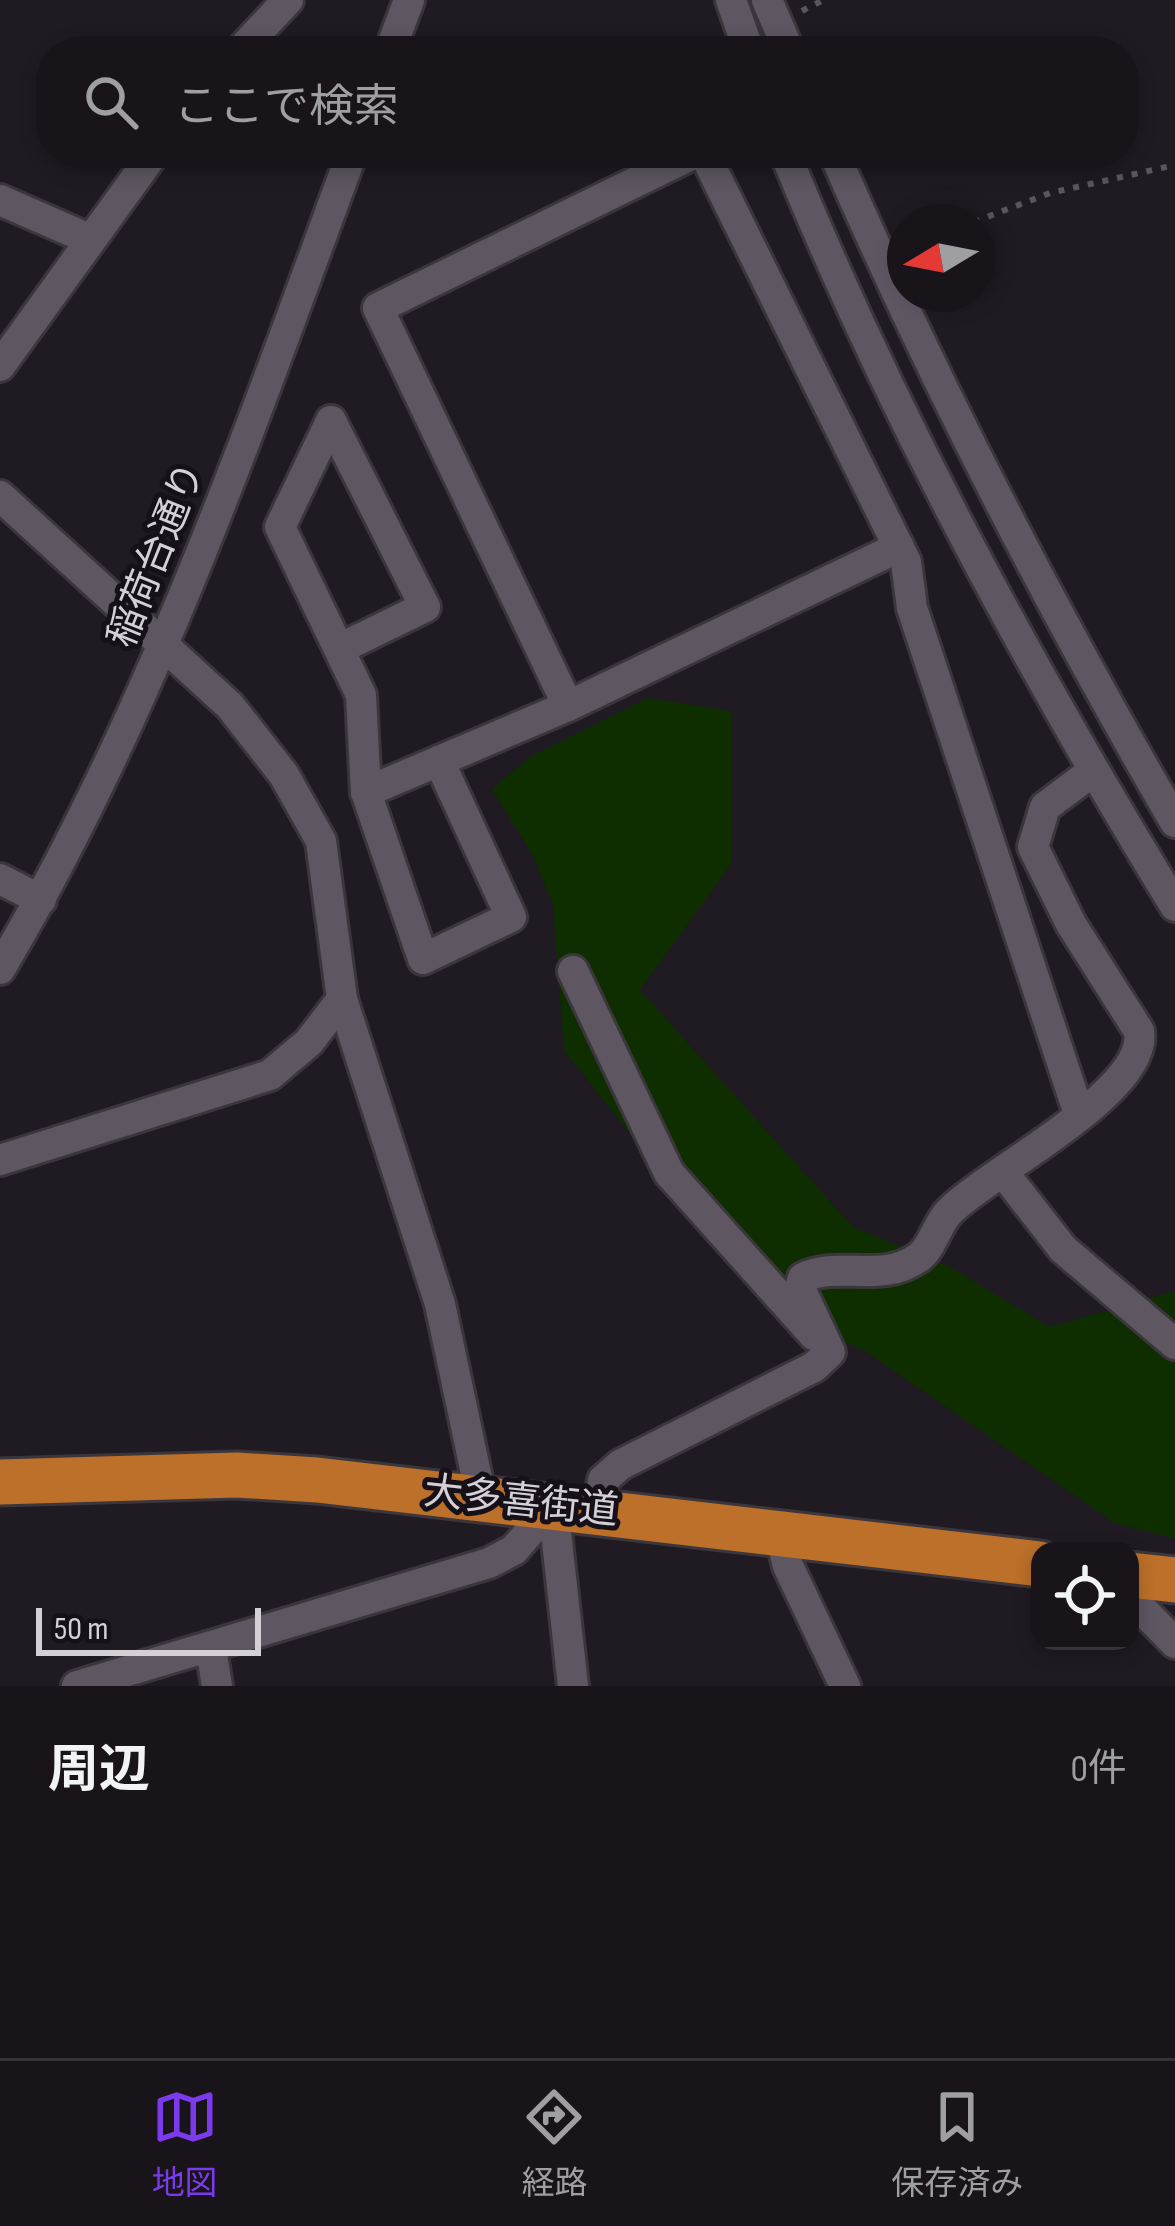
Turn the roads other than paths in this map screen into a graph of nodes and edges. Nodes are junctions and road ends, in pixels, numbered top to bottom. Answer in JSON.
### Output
{"nodes":[{"id":1,"x":288,"y":0,"type":"edge"},
{"id":2,"x":409,"y":0,"type":"edge"},
{"id":3,"x":731,"y":0,"type":"edge"},
{"id":4,"x":767,"y":0,"type":"edge"},
{"id":5,"x":254,"y":36,"type":"edge"},
{"id":6,"x":396,"y":36,"type":"edge"},
{"id":7,"x":744,"y":36,"type":"edge"},
{"id":8,"x":783,"y":36,"type":"edge"},
{"id":9,"x":143,"y":168,"type":"edge"},
{"id":10,"x":346,"y":168,"type":"edge"},
{"id":11,"x":668,"y":168,"type":"edge"},
{"id":12,"x":707,"y":168,"type":"edge"},
{"id":13,"x":792,"y":168,"type":"edge"},
{"id":14,"x":841,"y":168,"type":"edge"},
{"id":15,"x":0,"y":200,"type":"edge"},
{"id":16,"x":89,"y":239,"type":"junction"},
{"id":17,"x":0,"y":366,"type":"edge"},
{"id":18,"x":0,"y":496,"type":"edge"},
{"id":19,"x":899,"y":547,"type":"junction"},
{"id":20,"x":1023,"y":549,"type":"junction"},
{"id":21,"x":982,"y":571,"type":"junction"},
{"id":22,"x":165,"y":648,"type":"junction"},
{"id":23,"x":339,"y":649,"type":"junction"},
{"id":24,"x":568,"y":706,"type":"junction"},
{"id":25,"x":439,"y":761,"type":"junction"},
{"id":26,"x":1093,"y":772,"type":"junction"},
{"id":27,"x":365,"y":792,"type":"junction"},
{"id":28,"x":1175,"y":821,"type":"edge"},
{"id":29,"x":0,"y":879,"type":"edge"},
{"id":30,"x":41,"y":900,"type":"junction"},
{"id":31,"x":1175,"y":907,"type":"edge"},
{"id":32,"x":0,"y":969,"type":"edge"},
{"id":33,"x":573,"y":971,"type":"dead end"},
{"id":34,"x":342,"y":999,"type":"junction"},
{"id":35,"x":1079,"y":1114,"type":"junction"},
{"id":36,"x":0,"y":1160,"type":"edge"},
{"id":37,"x":1003,"y":1172,"type":"junction"},
{"id":38,"x":1173,"y":1347,"type":"edge"},
{"id":39,"x":830,"y":1352,"type":"junction"},
{"id":40,"x":0,"y":1483,"type":"edge"},
{"id":41,"x":481,"y":1497,"type":"junction"},
{"id":42,"x":553,"y":1505,"type":"junction"},
{"id":43,"x":598,"y":1509,"type":"junction"},
{"id":44,"x":780,"y":1534,"type":"junction"},
{"id":45,"x":1031,"y":1563,"type":"edge"},
{"id":46,"x":1139,"y":1576,"type":"edge"},
{"id":47,"x":1175,"y":1580,"type":"edge"},
{"id":48,"x":1139,"y":1606,"type":"edge"},
{"id":49,"x":1175,"y":1642,"type":"edge"},
{"id":50,"x":211,"y":1649,"type":"junction"},
{"id":51,"x":77,"y":1686,"type":"edge"},
{"id":52,"x":218,"y":1686,"type":"edge"},
{"id":53,"x":573,"y":1686,"type":"edge"},
{"id":54,"x":845,"y":1686,"type":"edge"}],
"edges":[{"from":1,"to":5,"type":"street"},
{"from":2,"to":6,"type":"street"},
{"from":3,"to":7,"type":"street"},
{"from":4,"to":8,"type":"street"},
{"from":9,"to":16,"type":"street"},
{"from":10,"to":22,"type":"street","name":"稲荷台通り"},
{"from":11,"to":24,"type":"street"},
{"from":12,"to":19,"type":"street"},
{"from":13,"to":21,"type":"street"},
{"from":14,"to":20,"type":"street"},
{"from":15,"to":16,"type":"street"},
{"from":16,"to":17,"type":"street"},
{"from":18,"to":22,"type":"street"},
{"from":19,"to":24,"type":"street"},
{"from":19,"to":35,"type":"street"},
{"from":20,"to":21,"type":"street"},
{"from":20,"to":28,"type":"street"},
{"from":21,"to":26,"type":"street"},
{"from":22,"to":30,"type":"street","name":"稲荷台通り"},
{"from":22,"to":34,"type":"street"},
{"from":23,"to":23,"type":"street"},
{"from":23,"to":27,"type":"street"},
{"from":24,"to":25,"type":"street"},
{"from":25,"to":27,"type":"street"},
{"from":25,"to":27,"type":"street"},
{"from":26,"to":31,"type":"street"},
{"from":26,"to":35,"type":"street"},
{"from":29,"to":30,"type":"street"},
{"from":30,"to":32,"type":"street","name":"稲荷台通り"},
{"from":33,"to":39,"type":"street"},
{"from":34,"to":36,"type":"street"},
{"from":34,"to":41,"type":"street"},
{"from":35,"to":37,"type":"street"},
{"from":37,"to":38,"type":"street"},
{"from":37,"to":39,"type":"street"},
{"from":39,"to":43,"type":"street"},
{"from":40,"to":41,"type":"highway","name":"大多喜街道"},
{"from":41,"to":42,"type":"highway","name":"大多喜街道"},
{"from":42,"to":43,"type":"highway","name":"大多喜街道"},
{"from":42,"to":50,"type":"street"},
{"from":42,"to":53,"type":"street"},
{"from":43,"to":44,"type":"highway","name":"大多喜街道"},
{"from":44,"to":45,"type":"highway","name":"大多喜街道"},
{"from":44,"to":54,"type":"street"},
{"from":46,"to":47,"type":"highway"},
{"from":48,"to":49,"type":"street"},
{"from":50,"to":51,"type":"street"},
{"from":50,"to":52,"type":"street"}]}
